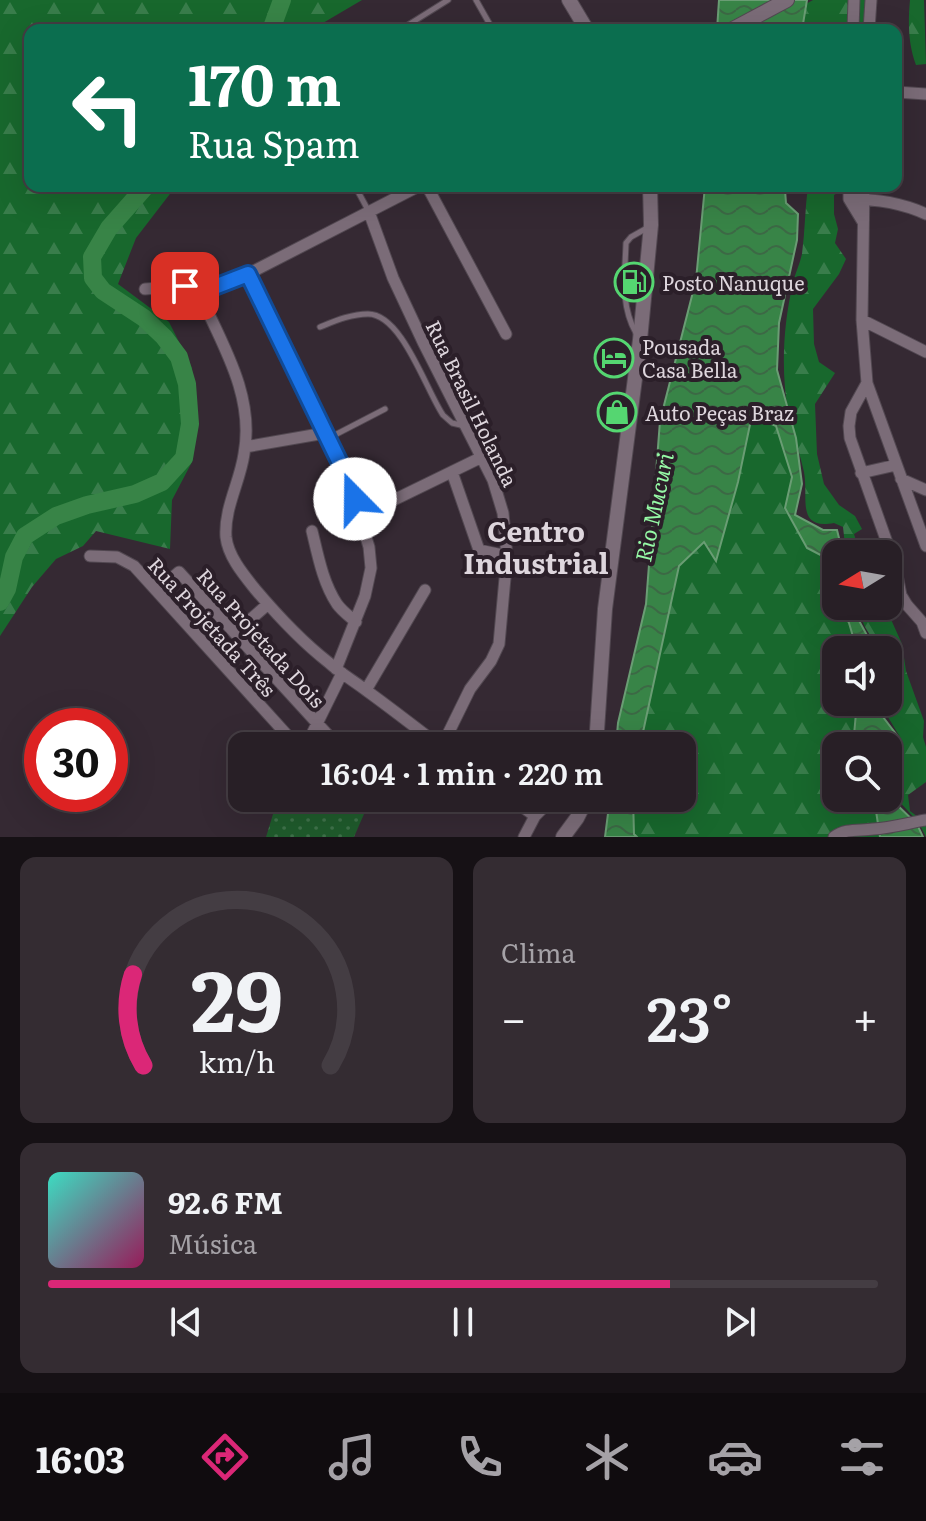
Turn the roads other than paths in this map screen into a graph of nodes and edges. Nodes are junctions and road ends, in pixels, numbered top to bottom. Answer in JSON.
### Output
{"nodes":[{"id":1,"x":448,"y":0,"type":"edge"},
{"id":2,"x":476,"y":0,"type":"edge"},
{"id":3,"x":569,"y":0,"type":"edge"},
{"id":4,"x":787,"y":0,"type":"edge"},
{"id":5,"x":854,"y":0,"type":"edge"},
{"id":6,"x":871,"y":0,"type":"edge"},
{"id":7,"x":410,"y":24,"type":"edge"},
{"id":8,"x":490,"y":24,"type":"edge"},
{"id":9,"x":583,"y":24,"type":"edge"},
{"id":10,"x":742,"y":24,"type":"edge"},
{"id":11,"x":853,"y":24,"type":"edge"},
{"id":12,"x":869,"y":24,"type":"edge"},
{"id":13,"x":902,"y":92,"type":"edge"},
{"id":14,"x":926,"y":94,"type":"edge"},
{"id":15,"x":358,"y":192,"type":"edge"},
{"id":16,"x":407,"y":192,"type":"edge"},
{"id":17,"x":430,"y":192,"type":"edge"},
{"id":18,"x":650,"y":192,"type":"edge"},
{"id":19,"x":849,"y":192,"type":"edge"},
{"id":20,"x":864,"y":192,"type":"edge"},
{"id":21,"x":369,"y":212,"type":"junction"},
{"id":22,"x":926,"y":214,"type":"edge"},
{"id":23,"x":651,"y":225,"type":"junction"},
{"id":24,"x":865,"y":226,"type":"junction"},
{"id":25,"x":248,"y":274,"type":"junction"},
{"id":26,"x":145,"y":289,"type":"dead end"},
{"id":27,"x":199,"y":293,"type":"junction"},
{"id":28,"x":862,"y":320,"type":"junction"},
{"id":29,"x":320,"y":327,"type":"dead end"},
{"id":30,"x":506,"y":334,"type":"dead end"},
{"id":31,"x":640,"y":340,"type":"junction"},
{"id":32,"x":926,"y":352,"type":"edge"},
{"id":33,"x":867,"y":383,"type":"junction"},
{"id":34,"x":385,"y":409,"type":"dead end"},
{"id":35,"x":466,"y":426,"type":"junction"},
{"id":36,"x":326,"y":436,"type":"junction"},
{"id":37,"x":245,"y":447,"type":"junction"},
{"id":38,"x":482,"y":457,"type":"junction"},
{"id":39,"x":896,"y":465,"type":"junction"},
{"id":40,"x":452,"y":472,"type":"junction"},
{"id":41,"x":861,"y":473,"type":"junction"},
{"id":42,"x":901,"y":479,"type":"junction"},
{"id":43,"x":926,"y":490,"type":"edge"},
{"id":44,"x":361,"y":516,"type":"junction"},
{"id":45,"x":312,"y":531,"type":"dead end"},
{"id":46,"x":926,"y":546,"type":"edge"},
{"id":47,"x":90,"y":556,"type":"dead end"},
{"id":48,"x":507,"y":556,"type":"junction"},
{"id":49,"x":425,"y":590,"type":"dead end"},
{"id":50,"x":157,"y":591,"type":"junction"},
{"id":51,"x":268,"y":604,"type":"junction"},
{"id":52,"x":356,"y":622,"type":"junction"},
{"id":53,"x":925,"y":627,"type":"edge"},
{"id":54,"x":235,"y":633,"type":"junction"},
{"id":55,"x":339,"y":671,"type":"junction"},
{"id":56,"x":366,"y":690,"type":"junction"},
{"id":57,"x":317,"y":724,"type":"junction"},
{"id":58,"x":284,"y":732,"type":"edge"},
{"id":59,"x":313,"y":732,"type":"edge"},
{"id":60,"x":325,"y":732,"type":"edge"},
{"id":61,"x":422,"y":732,"type":"edge"},
{"id":62,"x":448,"y":732,"type":"edge"},
{"id":63,"x":597,"y":732,"type":"edge"},
{"id":64,"x":529,"y":812,"type":"edge"},
{"id":65,"x":539,"y":812,"type":"edge"},
{"id":66,"x":580,"y":812,"type":"edge"},
{"id":67,"x":535,"y":816,"type":"junction"},
{"id":68,"x":926,"y":820,"type":"edge"},
{"id":69,"x":524,"y":837,"type":"edge"},
{"id":70,"x":563,"y":837,"type":"edge"},
{"id":71,"x":834,"y":837,"type":"edge"}],
"edges":[{"from":1,"to":7,"type":"lane"},
{"from":2,"to":8,"type":"lane"},
{"from":3,"to":9,"type":"main road"},
{"from":4,"to":10,"type":"main road"},
{"from":5,"to":11,"type":"street"},
{"from":6,"to":12,"type":"street"},
{"from":13,"to":14,"type":"street"},
{"from":15,"to":21,"type":"lane"},
{"from":16,"to":21,"type":"street"},
{"from":17,"to":30,"type":"street"},
{"from":18,"to":23,"type":"main road"},
{"from":19,"to":20,"type":"street"},
{"from":19,"to":24,"type":"street"},
{"from":20,"to":22,"type":"street"},
{"from":20,"to":24,"type":"street"},
{"from":21,"to":25,"type":"street"},
{"from":21,"to":35,"type":"street","name":"Rua Brasil Holanda"},
{"from":23,"to":31,"type":"main road"},
{"from":23,"to":31,"type":"lane"},
{"from":24,"to":28,"type":"street"},
{"from":25,"to":27,"type":"street"},
{"from":25,"to":36,"type":"street"},
{"from":26,"to":27,"type":"street"},
{"from":27,"to":37,"type":"street"},
{"from":28,"to":32,"type":"street"},
{"from":28,"to":33,"type":"street"},
{"from":29,"to":35,"type":"lane"},
{"from":31,"to":63,"type":"main road"},
{"from":33,"to":39,"type":"street"},
{"from":33,"to":41,"type":"street"},
{"from":34,"to":36,"type":"lane"},
{"from":35,"to":38,"type":"street","name":"Rua Brasil Holanda"},
{"from":36,"to":37,"type":"street"},
{"from":36,"to":44,"type":"street"},
{"from":37,"to":51,"type":"street"},
{"from":38,"to":40,"type":"street"},
{"from":38,"to":48,"type":"street","name":"Rua Brasil Holanda"},
{"from":39,"to":41,"type":"street"},
{"from":39,"to":42,"type":"street"},
{"from":40,"to":44,"type":"street"},
{"from":40,"to":48,"type":"street"},
{"from":41,"to":53,"type":"street"},
{"from":42,"to":43,"type":"street"},
{"from":42,"to":46,"type":"street"},
{"from":44,"to":52,"type":"street"},
{"from":45,"to":52,"type":"street"},
{"from":47,"to":50,"type":"street","name":"Rua Projetada Três"},
{"from":48,"to":62,"type":"street","name":"Rua Brasil Holanda"},
{"from":49,"to":56,"type":"street"},
{"from":50,"to":54,"type":"street","name":"Rua Projetada Dois"},
{"from":50,"to":58,"type":"street","name":"Rua Projetada Três"},
{"from":51,"to":54,"type":"street"},
{"from":51,"to":55,"type":"street"},
{"from":52,"to":55,"type":"street"},
{"from":54,"to":57,"type":"street","name":"Rua Projetada Dois"},
{"from":55,"to":56,"type":"street"},
{"from":55,"to":57,"type":"street"},
{"from":56,"to":61,"type":"street"},
{"from":57,"to":59,"type":"street"},
{"from":57,"to":60,"type":"street","name":"Rua Projetada Dois"},
{"from":64,"to":67,"type":"street"},
{"from":65,"to":67,"type":"street"},
{"from":66,"to":70,"type":"main road"},
{"from":67,"to":69,"type":"street"},
{"from":68,"to":71,"type":"street"}]}
